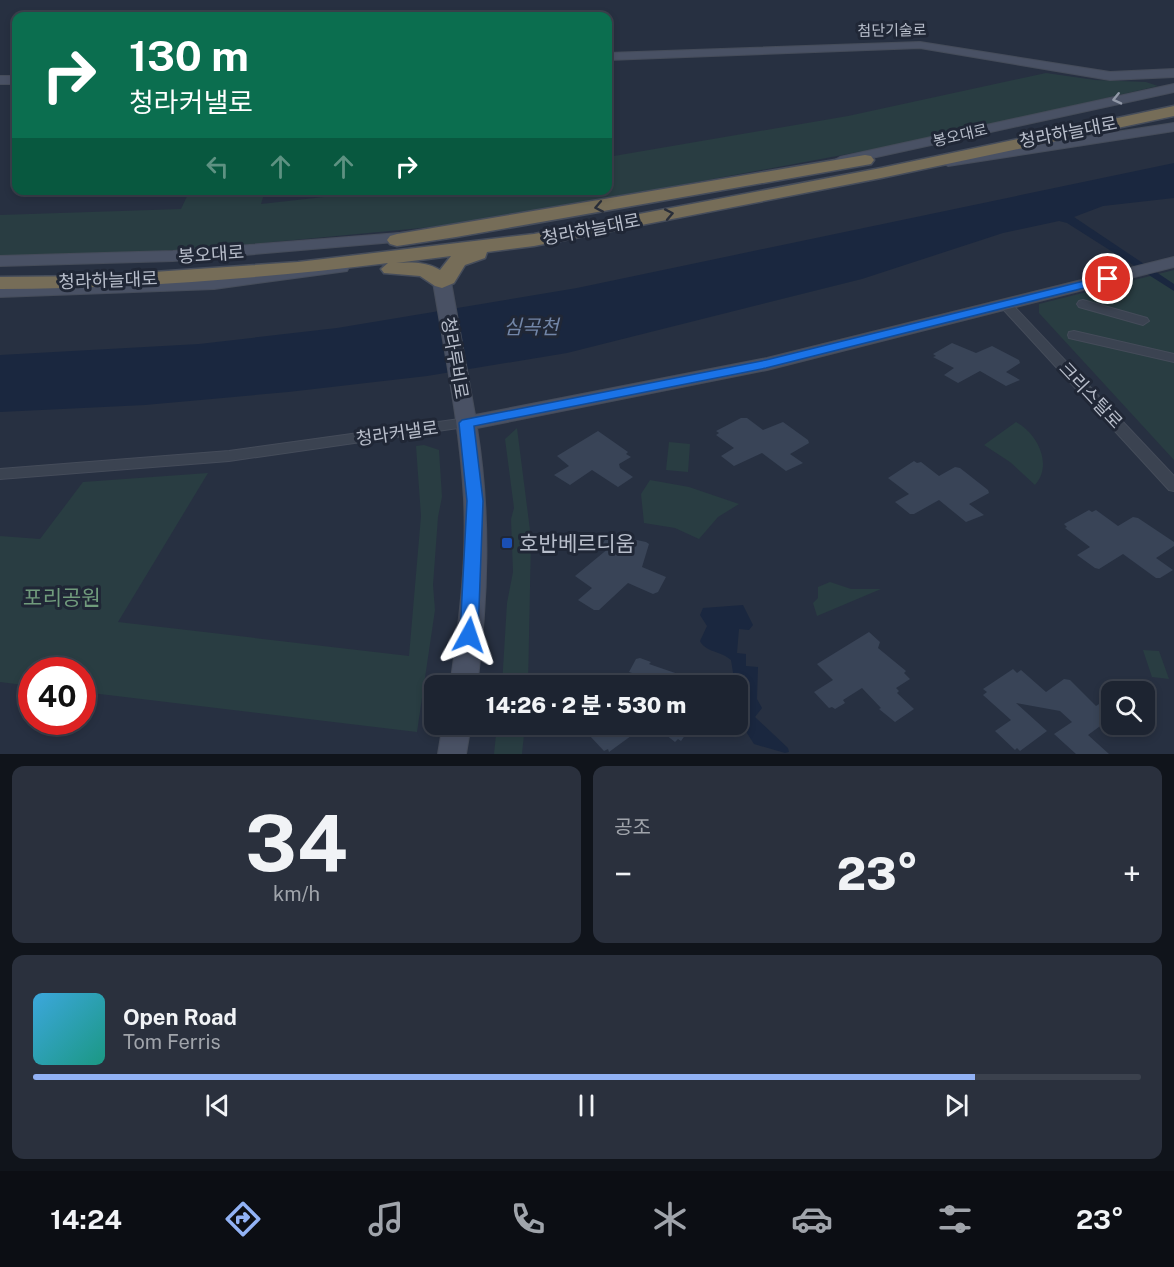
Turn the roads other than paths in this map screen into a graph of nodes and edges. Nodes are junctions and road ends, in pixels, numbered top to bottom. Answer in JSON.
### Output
{"nodes":[{"id":1,"x":612,"y":57,"type":"edge"},
{"id":2,"x":1174,"y":73,"type":"edge"},
{"id":3,"x":1174,"y":88,"type":"edge"},
{"id":4,"x":1174,"y":102,"type":"edge"},
{"id":5,"x":1174,"y":111,"type":"edge"},
{"id":6,"x":1174,"y":127,"type":"edge"},
{"id":7,"x":781,"y":173,"type":"junction"},
{"id":8,"x":880,"y":173,"type":"junction"},
{"id":9,"x":421,"y":237,"type":"junction"},
{"id":10,"x":534,"y":240,"type":"junction"},
{"id":11,"x":404,"y":255,"type":"junction"},
{"id":12,"x":0,"y":261,"type":"edge"},
{"id":13,"x":1166,"y":264,"type":"edge"},
{"id":14,"x":328,"y":269,"type":"junction"},
{"id":15,"x":0,"y":270,"type":"edge"},
{"id":16,"x":228,"y":282,"type":"junction"},
{"id":17,"x":442,"y":282,"type":"junction"},
{"id":18,"x":0,"y":283,"type":"edge"},
{"id":19,"x":60,"y":283,"type":"junction"},
{"id":20,"x":0,"y":292,"type":"edge"},
{"id":21,"x":1083,"y":304,"type":"dead end"},
{"id":22,"x":1006,"y":305,"type":"junction"},
{"id":23,"x":1143,"y":321,"type":"dead end"},
{"id":24,"x":1074,"y":334,"type":"dead end"},
{"id":25,"x":1174,"y":358,"type":"edge"},
{"id":26,"x":467,"y":423,"type":"junction"},
{"id":27,"x":0,"y":474,"type":"edge"},
{"id":28,"x":1174,"y":486,"type":"edge"},
{"id":29,"x":464,"y":675,"type":"edge"},
{"id":30,"x":455,"y":735,"type":"edge"},
{"id":31,"x":452,"y":754,"type":"edge"}],
"edges":[{"from":1,"to":2,"type":"street","name":"첨단기술로"},
{"from":3,"to":7,"type":"street","name":"봉오대로","one_way":true},
{"from":4,"to":7,"type":"highway","name":"청라하늘대로"},
{"from":5,"to":8,"type":"highway","name":"청라하늘대로"},
{"from":6,"to":8,"type":"street","name":"봉오대로"},
{"from":7,"to":9,"type":"highway","name":"청라하늘대로","one_way":true},
{"from":10,"to":8,"type":"highway","name":"청라하늘대로","one_way":true},
{"from":9,"to":12,"type":"street","name":"봉오대로"},
{"from":9,"to":15,"type":"highway","name":"청라하늘대로"},
{"from":10,"to":11,"type":"highway","name":"청라하늘대로"},
{"from":10,"to":17,"type":"highway"},
{"from":11,"to":14,"type":"street","name":"봉오대로"},
{"from":11,"to":19,"type":"highway","name":"청라하늘대로"},
{"from":13,"to":22,"type":"street","name":"청라커낼로"},
{"from":14,"to":16,"type":"street","name":"봉오대로"},
{"from":14,"to":17,"type":"highway"},
{"from":16,"to":19,"type":"highway"},
{"from":16,"to":20,"type":"street","name":"봉오대로"},
{"from":17,"to":26,"type":"street","name":"청라루비로"},
{"from":18,"to":19,"type":"highway","name":"청라하늘대로"},
{"from":21,"to":23,"type":"street"},
{"from":22,"to":26,"type":"street","name":"청라커낼로"},
{"from":22,"to":28,"type":"street","name":"크리스탈로"},
{"from":24,"to":25,"type":"street"},
{"from":26,"to":27,"type":"street","name":"청라커낼로"},
{"from":26,"to":29,"type":"street","name":"청라루비로"},
{"from":30,"to":31,"type":"street"}]}
